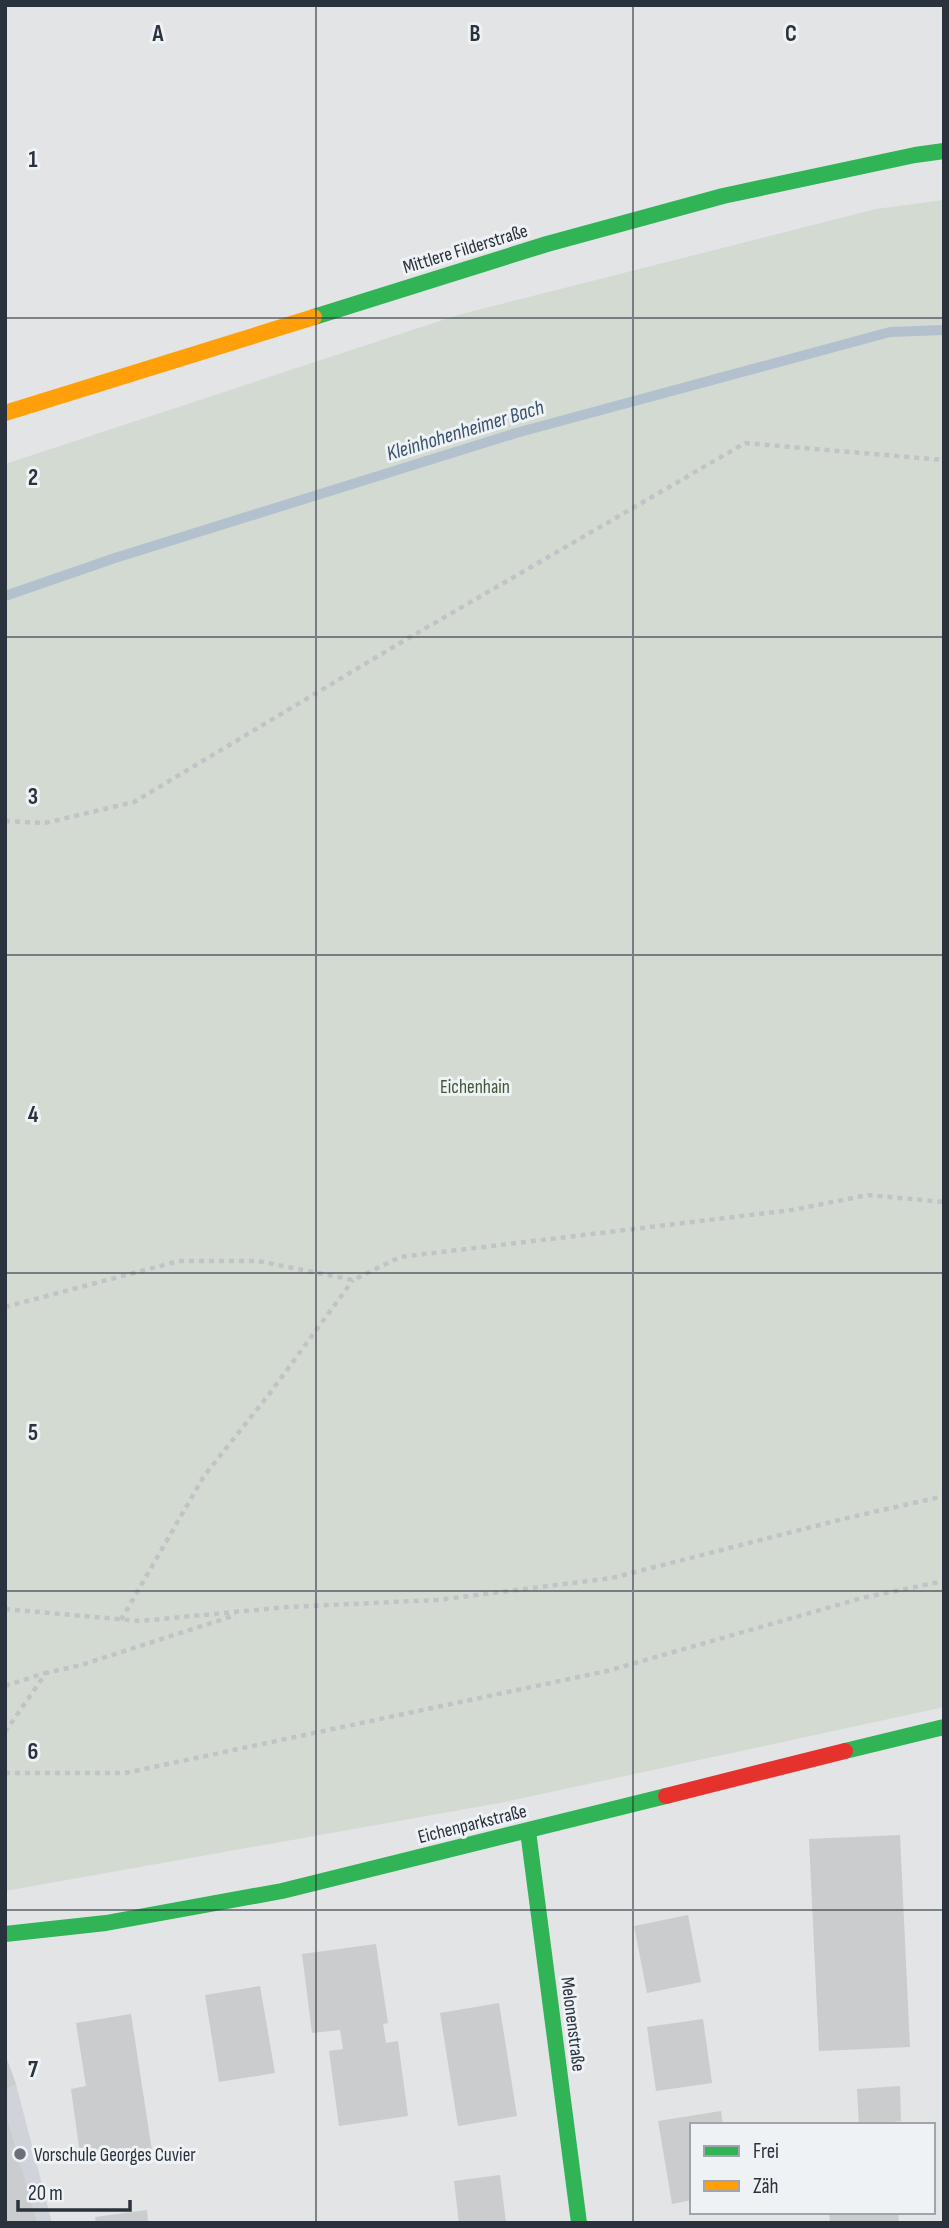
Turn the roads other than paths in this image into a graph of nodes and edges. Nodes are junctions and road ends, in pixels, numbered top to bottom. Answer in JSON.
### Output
{"nodes":[{"id":1,"x":944,"y":151,"type":"edge"},
{"id":2,"x":5,"y":413,"type":"edge"},
{"id":3,"x":944,"y":1727,"type":"edge"},
{"id":4,"x":528,"y":1831,"type":"junction"},
{"id":5,"x":5,"y":1934,"type":"edge"},
{"id":6,"x":579,"y":2223,"type":"edge"}],
"edges":[{"from":1,"to":2,"type":"street","name":"Mittlere Filderstraße"},
{"from":3,"to":4,"type":"street","name":"Eichenparkstraße"},
{"from":4,"to":5,"type":"street","name":"Eichenparkstraße"},
{"from":4,"to":6,"type":"street","name":"Melonenstraße"}]}
